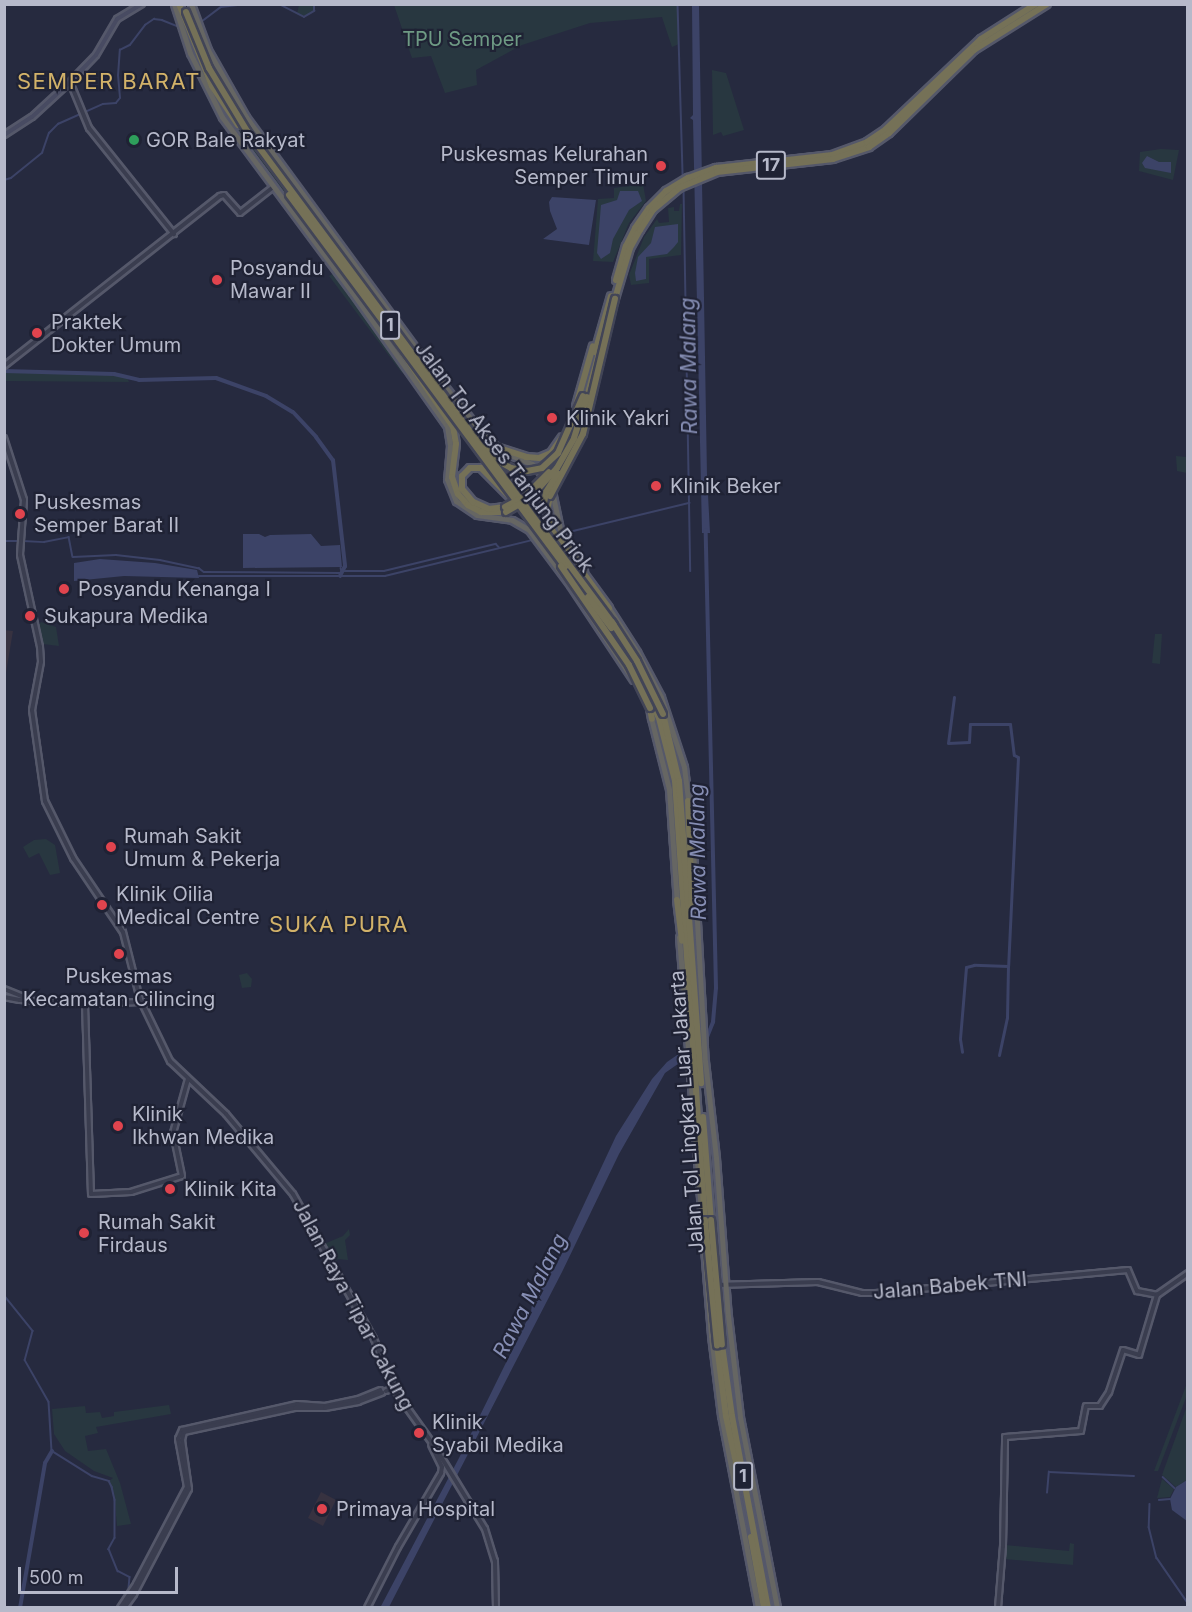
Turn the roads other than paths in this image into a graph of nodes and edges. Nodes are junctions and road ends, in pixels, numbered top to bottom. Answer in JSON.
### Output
{"nodes":[{"id":1,"x":142,"y":4,"type":"edge"},
{"id":2,"x":174,"y":4,"type":"edge"},
{"id":3,"x":179,"y":4,"type":"edge"},
{"id":4,"x":185,"y":4,"type":"edge"},
{"id":5,"x":191,"y":4,"type":"edge"},
{"id":6,"x":1036,"y":4,"type":"edge"},
{"id":7,"x":1047,"y":4,"type":"edge"},
{"id":8,"x":70,"y":82,"type":"junction"},
{"id":9,"x":4,"y":135,"type":"edge"},
{"id":10,"x":272,"y":188,"type":"junction"},
{"id":11,"x":174,"y":234,"type":"junction"},
{"id":12,"x":364,"y":281,"type":"junction"},
{"id":13,"x":352,"y":292,"type":"junction"},
{"id":14,"x":374,"y":294,"type":"junction"},
{"id":15,"x":613,"y":298,"type":"junction"},
{"id":16,"x":361,"y":305,"type":"junction"},
{"id":17,"x":388,"y":330,"type":"junction"},
{"id":18,"x":4,"y":366,"type":"edge"},
{"id":19,"x":443,"y":396,"type":"junction"},
{"id":20,"x":585,"y":397,"type":"junction"},
{"id":21,"x":4,"y":438,"type":"edge"},
{"id":22,"x":496,"y":447,"type":"junction"},
{"id":23,"x":528,"y":496,"type":"junction"},
{"id":24,"x":531,"y":522,"type":"junction"},
{"id":25,"x":545,"y":540,"type":"junction"},
{"id":26,"x":610,"y":610,"type":"junction"},
{"id":27,"x":595,"y":622,"type":"junction"},
{"id":28,"x":615,"y":626,"type":"junction"},
{"id":29,"x":604,"y":636,"type":"junction"},
{"id":30,"x":652,"y":719,"type":"junction"},
{"id":31,"x":688,"y":801,"type":"junction"},
{"id":32,"x":678,"y":902,"type":"junction"},
{"id":33,"x":691,"y":925,"type":"junction"},
{"id":34,"x":687,"y":968,"type":"junction"},
{"id":35,"x":4,"y":990,"type":"edge"},
{"id":36,"x":4,"y":996,"type":"edge"},
{"id":37,"x":30,"y":1000,"type":"junction"},
{"id":38,"x":141,"y":1002,"type":"junction"},
{"id":39,"x":85,"y":1004,"type":"junction"},
{"id":40,"x":698,"y":1063,"type":"junction"},
{"id":41,"x":189,"y":1079,"type":"junction"},
{"id":42,"x":724,"y":1272,"type":"junction"},
{"id":43,"x":706,"y":1273,"type":"junction"},
{"id":44,"x":1188,"y":1273,"type":"edge"},
{"id":45,"x":726,"y":1284,"type":"junction"},
{"id":46,"x":707,"y":1286,"type":"junction"},
{"id":47,"x":1157,"y":1294,"type":"junction"},
{"id":48,"x":393,"y":1386,"type":"junction"},
{"id":49,"x":430,"y":1442,"type":"junction"},
{"id":50,"x":122,"y":1608,"type":"edge"},
{"id":51,"x":367,"y":1608,"type":"edge"},
{"id":52,"x":496,"y":1608,"type":"edge"},
{"id":53,"x":758,"y":1608,"type":"edge"},
{"id":54,"x":766,"y":1608,"type":"edge"},
{"id":55,"x":777,"y":1608,"type":"edge"},
{"id":56,"x":999,"y":1608,"type":"edge"}],
"edges":[{"from":1,"to":8,"type":"main road"},
{"from":2,"to":10,"type":"highway"},
{"from":3,"to":17,"type":"highway","name":"Jalan Tol Akses Tanjung Priok","number":"1","bridge":true},
{"from":4,"to":19,"type":"highway","name":"Jalan Tol Akses Tanjung Priok","number":"1","bridge":true},
{"from":5,"to":12,"type":"highway"},
{"from":6,"to":15,"type":"highway","number":"17"},
{"from":7,"to":15,"type":"highway","number":"17"},
{"from":8,"to":9,"type":"main road"},
{"from":8,"to":11,"type":"street"},
{"from":10,"to":11,"type":"street"},
{"from":10,"to":13,"type":"highway"},
{"from":11,"to":18,"type":"street"},
{"from":12,"to":13,"type":"highway"},
{"from":12,"to":14,"type":"highway"},
{"from":13,"to":16,"type":"highway"},
{"from":14,"to":16,"type":"highway"},
{"from":14,"to":22,"type":"highway"},
{"from":15,"to":20,"type":"highway","number":"17"},
{"from":15,"to":22,"type":"highway","bridge":true},
{"from":15,"to":26,"type":"highway","bridge":true},
{"from":16,"to":27,"type":"highway"},
{"from":17,"to":23,"type":"highway","bridge":true},
{"from":17,"to":24,"type":"highway","name":"Jalan Tol Akses Tanjung Priok","number":"1","bridge":true},
{"from":19,"to":20,"type":"highway","bridge":true},
{"from":19,"to":28,"type":"highway","name":"Jalan Tol Akses Tanjung Priok","number":"1","bridge":true},
{"from":20,"to":23,"type":"highway","number":"17","bridge":true},
{"from":20,"to":28,"type":"highway","bridge":true},
{"from":21,"to":38,"type":"street","name":"Jalan Raya Tipar Cakung"},
{"from":22,"to":26,"type":"highway"},
{"from":23,"to":24,"type":"highway","bridge":true},
{"from":24,"to":25,"type":"highway","name":"Jalan Tol Akses Tanjung Priok","number":"1","bridge":true},
{"from":25,"to":28,"type":"highway","name":"Jalan Tol Akses Tanjung Priok","number":"1","bridge":true},
{"from":25,"to":30,"type":"highway","bridge":true},
{"from":26,"to":27,"type":"highway"},
{"from":26,"to":28,"type":"highway"},
{"from":27,"to":29,"type":"highway"},
{"from":28,"to":29,"type":"highway"},
{"from":28,"to":31,"type":"highway"},
{"from":28,"to":33,"type":"highway","name":"Jalan Tol Lingkar Luar Jakarta","number":"1","bridge":true},
{"from":28,"to":34,"type":"highway","name":"Jalan Tol Lingkar Luar Jakarta","number":"1","bridge":true},
{"from":29,"to":30,"type":"highway"},
{"from":30,"to":32,"type":"highway"},
{"from":31,"to":33,"type":"highway"},
{"from":31,"to":40,"type":"highway"},
{"from":32,"to":34,"type":"highway"},
{"from":32,"to":40,"type":"highway"},
{"from":33,"to":40,"type":"highway","name":"Jalan Tol Lingkar Luar Jakarta","number":"1"},
{"from":34,"to":40,"type":"highway","name":"Jalan Tol Lingkar Luar Jakarta","number":"1"},
{"from":35,"to":37,"type":"street"},
{"from":36,"to":37,"type":"street"},
{"from":37,"to":39,"type":"street"},
{"from":38,"to":39,"type":"street"},
{"from":38,"to":41,"type":"street","name":"Jalan Raya Tipar Cakung"},
{"from":39,"to":41,"type":"street"},
{"from":40,"to":42,"type":"highway"},
{"from":40,"to":43,"type":"highway"},
{"from":40,"to":54,"type":"highway","name":"Jalan Tol Lingkar Luar Jakarta","number":"1","bridge":true},
{"from":41,"to":48,"type":"street","name":"Jalan Raya Tipar Cakung"},
{"from":42,"to":43,"type":"highway"},
{"from":42,"to":45,"type":"highway"},
{"from":43,"to":46,"type":"highway"},
{"from":44,"to":47,"type":"street"},
{"from":45,"to":46,"type":"street","name":"Jalan Babek TNI"},
{"from":45,"to":47,"type":"street","name":"Jalan Babek TNI"},
{"from":45,"to":55,"type":"highway"},
{"from":46,"to":53,"type":"highway"},
{"from":47,"to":56,"type":"street"},
{"from":48,"to":49,"type":"street","name":"Jalan Raya Tipar Cakung"},
{"from":48,"to":50,"type":"street"},
{"from":49,"to":51,"type":"street"},
{"from":49,"to":52,"type":"street","name":"Jalan Raya Tipar Cakung"}]}
